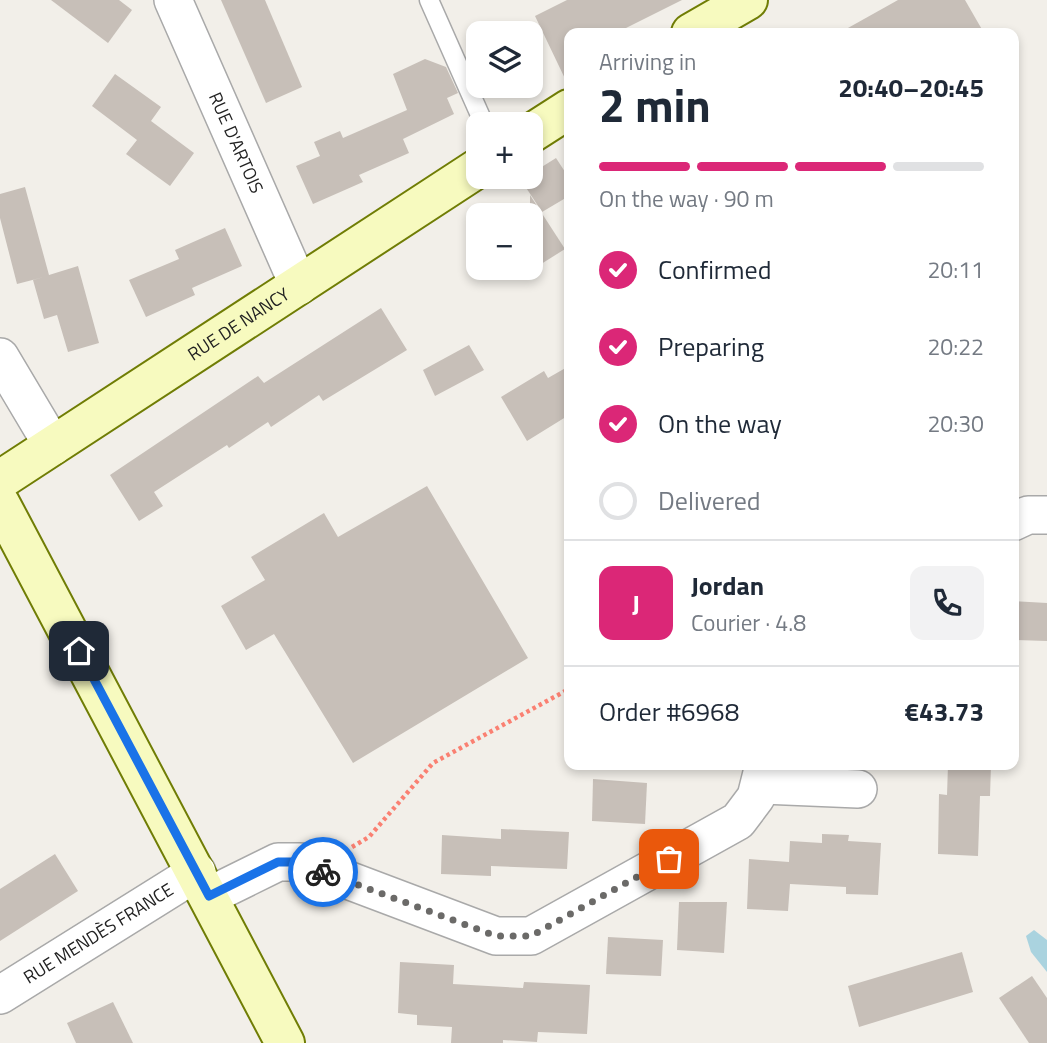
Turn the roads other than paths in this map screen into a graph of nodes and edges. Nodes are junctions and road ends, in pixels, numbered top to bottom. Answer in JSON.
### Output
{"nodes":[{"id":1,"x":173,"y":0,"type":"edge"},
{"id":2,"x":429,"y":0,"type":"edge"},
{"id":3,"x":748,"y":0,"type":"edge"},
{"id":4,"x":700,"y":28,"type":"edge"},
{"id":5,"x":479,"y":112,"type":"edge"},
{"id":6,"x":564,"y":112,"type":"edge"},
{"id":7,"x":543,"y":126,"type":"edge"},
{"id":8,"x":466,"y":177,"type":"edge"},
{"id":9,"x":299,"y":286,"type":"junction"},
{"id":10,"x":0,"y":357,"type":"edge"},
{"id":11,"x":53,"y":446,"type":"junction"},
{"id":12,"x":0,"y":480,"type":"edge"},
{"id":13,"x":0,"y":503,"type":"edge"},
{"id":14,"x":1047,"y":515,"type":"edge"},
{"id":15,"x":1019,"y":519,"type":"edge"},
{"id":16,"x":762,"y":775,"type":"edge"},
{"id":17,"x":858,"y":789,"type":"dead end"},
{"id":18,"x":203,"y":884,"type":"junction"},
{"id":19,"x":0,"y":995,"type":"edge"},
{"id":20,"x":285,"y":1043,"type":"edge"}],
"edges":[{"from":1,"to":9,"type":"street","name":"RUE D'ARTOIS"},
{"from":2,"to":5,"type":"lane"},
{"from":3,"to":4,"type":"street"},
{"from":6,"to":7,"type":"street"},
{"from":8,"to":9,"type":"street","name":"RUE DE NANCY"},
{"from":9,"to":11,"type":"street","name":"RUE DE NANCY"},
{"from":10,"to":11,"type":"street"},
{"from":11,"to":12,"type":"street","name":"RUE DE NANCY"},
{"from":13,"to":18,"type":"street"},
{"from":14,"to":15,"type":"street"},
{"from":16,"to":17,"type":"street"},
{"from":16,"to":18,"type":"street","name":"RUE MENDÈS FRANCE"},
{"from":18,"to":19,"type":"street","name":"RUE MENDÈS FRANCE"},
{"from":18,"to":20,"type":"street"}]}
